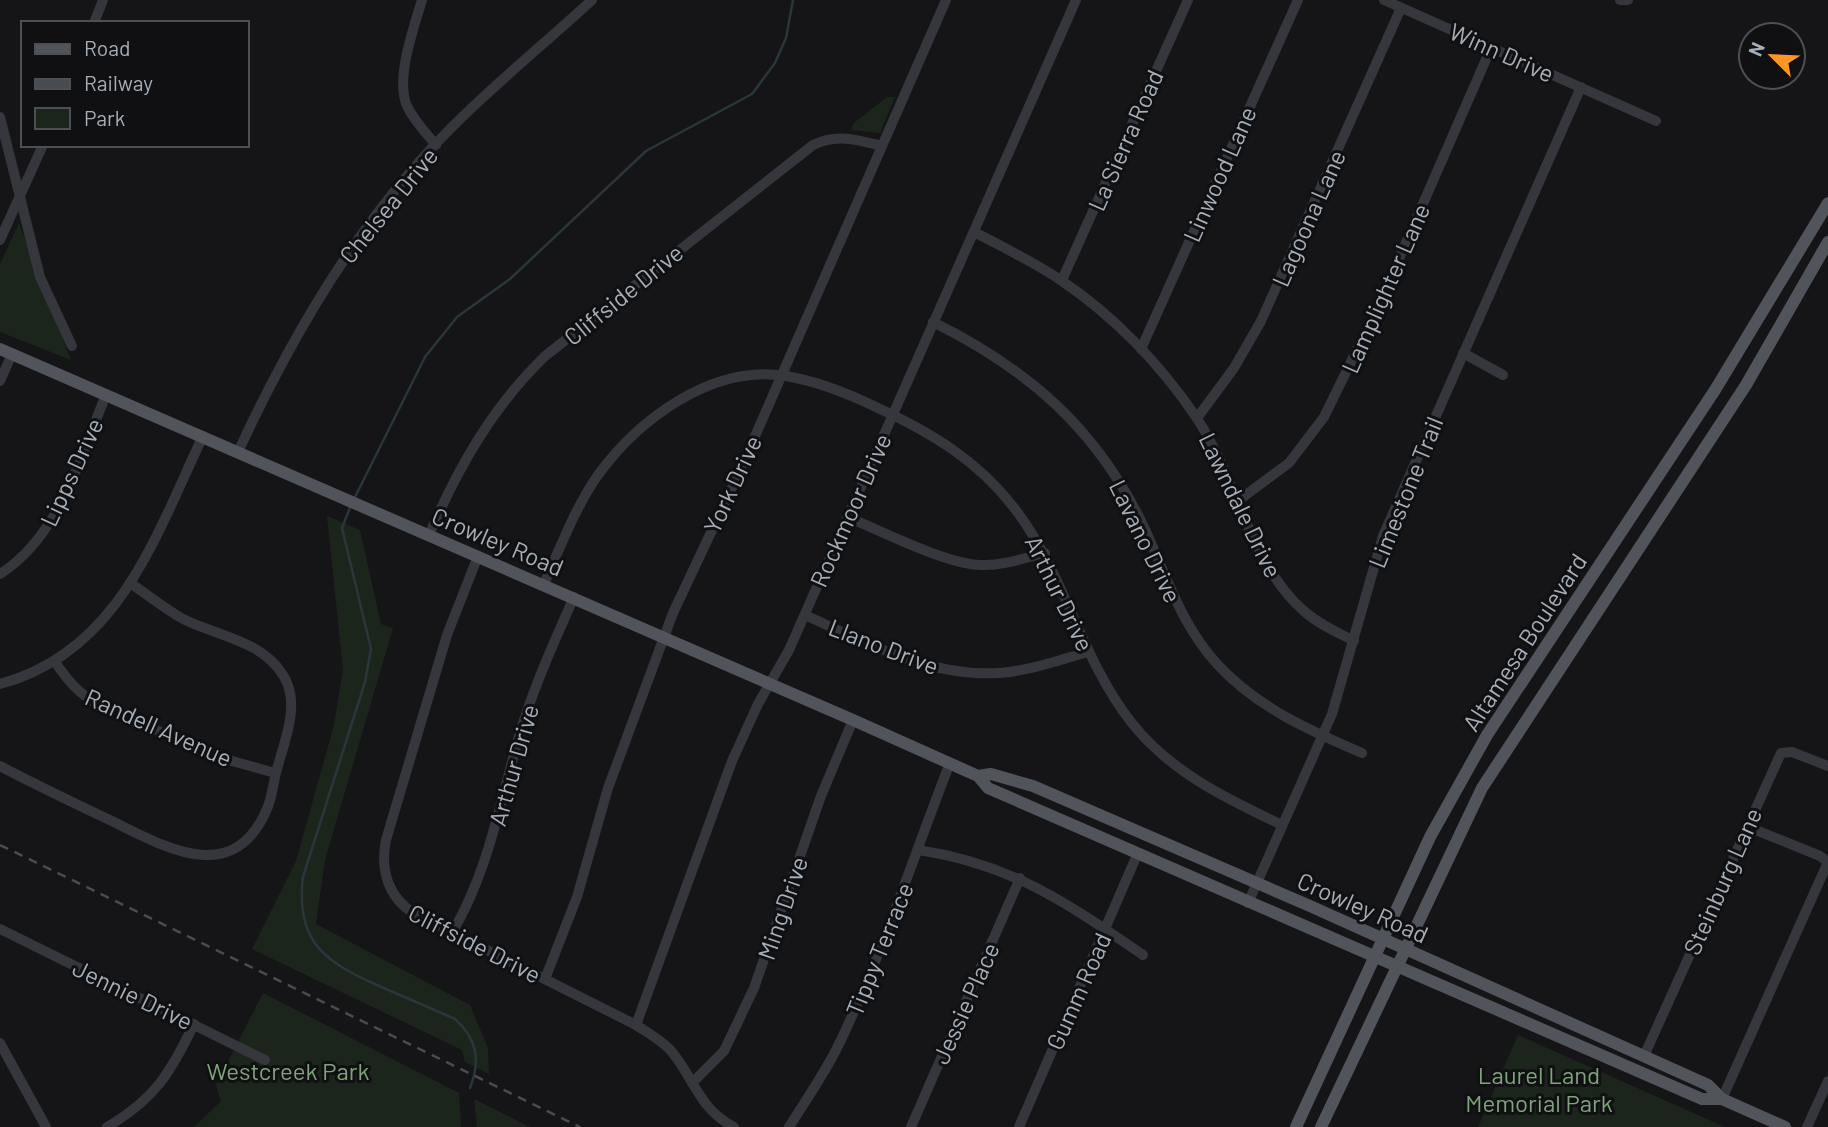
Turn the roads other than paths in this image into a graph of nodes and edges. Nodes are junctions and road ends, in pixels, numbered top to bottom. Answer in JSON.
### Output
{"nodes":[{"id":1,"x":103,"y":0,"type":"edge"},
{"id":2,"x":422,"y":0,"type":"edge"},
{"id":3,"x":592,"y":0,"type":"edge"},
{"id":4,"x":946,"y":0,"type":"edge"},
{"id":5,"x":1076,"y":0,"type":"edge"},
{"id":6,"x":1188,"y":0,"type":"edge"},
{"id":7,"x":1298,"y":0,"type":"edge"},
{"id":8,"x":1384,"y":0,"type":"edge"},
{"id":9,"x":1620,"y":0,"type":"edge"},
{"id":10,"x":1628,"y":0,"type":"edge"},
{"id":11,"x":1401,"y":8,"type":"junction"},
{"id":12,"x":95,"y":21,"type":"edge"},
{"id":13,"x":1491,"y":48,"type":"junction"},
{"id":14,"x":1581,"y":88,"type":"junction"},
{"id":15,"x":0,"y":117,"type":"edge"},
{"id":16,"x":1656,"y":121,"type":"dead end"},
{"id":17,"x":436,"y":145,"type":"junction"},
{"id":18,"x":882,"y":146,"type":"junction"},
{"id":19,"x":42,"y":147,"type":"edge"},
{"id":20,"x":20,"y":198,"type":"junction"},
{"id":21,"x":1827,"y":206,"type":"edge"},
{"id":22,"x":974,"y":232,"type":"junction"},
{"id":23,"x":0,"y":240,"type":"edge"},
{"id":24,"x":1828,"y":242,"type":"edge"},
{"id":25,"x":1062,"y":280,"type":"junction"},
{"id":26,"x":933,"y":322,"type":"junction"},
{"id":27,"x":72,"y":346,"type":"dead end"},
{"id":28,"x":1141,"y":349,"type":"junction"},
{"id":29,"x":6,"y":351,"type":"edge"},
{"id":30,"x":1463,"y":353,"type":"junction"},
{"id":31,"x":781,"y":375,"type":"junction"},
{"id":32,"x":1503,"y":375,"type":"dead end"},
{"id":33,"x":0,"y":382,"type":"edge"},
{"id":34,"x":106,"y":395,"type":"junction"},
{"id":35,"x":892,"y":414,"type":"junction"},
{"id":36,"x":1197,"y":418,"type":"junction"},
{"id":37,"x":203,"y":436,"type":"junction"},
{"id":38,"x":238,"y":452,"type":"junction"},
{"id":39,"x":1239,"y":500,"type":"junction"},
{"id":40,"x":1639,"y":507,"type":"junction"},
{"id":41,"x":847,"y":517,"type":"junction"},
{"id":42,"x":1659,"y":520,"type":"junction"},
{"id":43,"x":429,"y":534,"type":"junction"},
{"id":44,"x":1045,"y":553,"type":"junction"},
{"id":45,"x":478,"y":556,"type":"junction"},
{"id":46,"x":0,"y":574,"type":"edge"},
{"id":47,"x":131,"y":583,"type":"junction"},
{"id":48,"x":544,"y":584,"type":"junction"},
{"id":49,"x":574,"y":597,"type":"junction"},
{"id":50,"x":804,"y":615,"type":"junction"},
{"id":51,"x":666,"y":637,"type":"junction"},
{"id":52,"x":1354,"y":641,"type":"junction"},
{"id":53,"x":1088,"y":652,"type":"junction"},
{"id":54,"x":55,"y":662,"type":"junction"},
{"id":55,"x":0,"y":684,"type":"edge"},
{"id":56,"x":771,"y":684,"type":"junction"},
{"id":57,"x":853,"y":720,"type":"junction"},
{"id":58,"x":1323,"y":736,"type":"junction"},
{"id":59,"x":1362,"y":753,"type":"dead end"},
{"id":60,"x":950,"y":763,"type":"junction"},
{"id":61,"x":0,"y":766,"type":"edge"},
{"id":62,"x":1828,"y":766,"type":"edge"},
{"id":63,"x":1465,"y":772,"type":"junction"},
{"id":64,"x":275,"y":773,"type":"junction"},
{"id":65,"x":978,"y":776,"type":"junction"},
{"id":66,"x":1484,"y":784,"type":"junction"},
{"id":67,"x":1282,"y":825,"type":"junction"},
{"id":68,"x":1746,"y":826,"type":"junction"},
{"id":69,"x":918,"y":850,"type":"junction"},
{"id":70,"x":1138,"y":855,"type":"junction"},
{"id":71,"x":1020,"y":878,"type":"junction"},
{"id":72,"x":1257,"y":883,"type":"junction"},
{"id":73,"x":1248,"y":903,"type":"junction"},
{"id":74,"x":0,"y":929,"type":"edge"},
{"id":75,"x":1105,"y":929,"type":"junction"},
{"id":76,"x":452,"y":933,"type":"junction"},
{"id":77,"x":1384,"y":939,"type":"junction"},
{"id":78,"x":1405,"y":948,"type":"junction"},
{"id":79,"x":1143,"y":956,"type":"dead end"},
{"id":80,"x":1375,"y":958,"type":"junction"},
{"id":81,"x":1396,"y":967,"type":"junction"},
{"id":82,"x":545,"y":979,"type":"junction"},
{"id":83,"x":194,"y":1024,"type":"junction"},
{"id":84,"x":636,"y":1025,"type":"junction"},
{"id":85,"x":0,"y":1043,"type":"edge"},
{"id":86,"x":1644,"y":1056,"type":"junction"},
{"id":87,"x":265,"y":1060,"type":"dead end"},
{"id":88,"x":1611,"y":1060,"type":"junction"},
{"id":89,"x":1828,"y":1081,"type":"edge"},
{"id":90,"x":692,"y":1083,"type":"junction"},
{"id":91,"x":1722,"y":1099,"type":"junction"},
{"id":92,"x":1304,"y":1108,"type":"junction"},
{"id":93,"x":1321,"y":1126,"type":"edge"},
{"id":94,"x":46,"y":1127,"type":"edge"},
{"id":95,"x":107,"y":1127,"type":"edge"},
{"id":96,"x":734,"y":1127,"type":"edge"},
{"id":97,"x":789,"y":1127,"type":"edge"},
{"id":98,"x":911,"y":1127,"type":"edge"},
{"id":99,"x":1018,"y":1127,"type":"edge"},
{"id":100,"x":1296,"y":1127,"type":"edge"},
{"id":101,"x":1784,"y":1127,"type":"edge"},
{"id":102,"x":1807,"y":1127,"type":"edge"}],
"edges":[{"from":1,"to":12,"type":"street"},
{"from":2,"to":17,"type":"street"},
{"from":3,"to":17,"type":"street","name":"Chelsea Drive"},
{"from":4,"to":18,"type":"street","name":"York Drive"},
{"from":5,"to":22,"type":"street","name":"Rockmoor Drive"},
{"from":6,"to":25,"type":"street","name":"La Sierra Road"},
{"from":7,"to":28,"type":"street","name":"Linwood Lane"},
{"from":8,"to":11,"type":"street","name":"Winn Drive"},
{"from":9,"to":10,"type":"street"},
{"from":11,"to":13,"type":"street","name":"Winn Drive"},
{"from":11,"to":36,"type":"street","name":"Lagoona Lane"},
{"from":13,"to":14,"type":"street","name":"Winn Drive"},
{"from":13,"to":39,"type":"street","name":"Lamplighter Lane"},
{"from":14,"to":16,"type":"street","name":"Winn Drive"},
{"from":14,"to":30,"type":"street","name":"Limestone Trail"},
{"from":15,"to":20,"type":"street"},
{"from":17,"to":38,"type":"street","name":"Chelsea Drive"},
{"from":18,"to":31,"type":"street","name":"York Drive"},
{"from":18,"to":43,"type":"street","name":"Cliffside Drive"},
{"from":19,"to":20,"type":"street"},
{"from":20,"to":23,"type":"street"},
{"from":20,"to":27,"type":"street"},
{"from":21,"to":40,"type":"main road","name":"Altamesa Boulevard"},
{"from":22,"to":25,"type":"street","name":"Lawndale Drive"},
{"from":22,"to":26,"type":"street","name":"Rockmoor Drive"},
{"from":24,"to":42,"type":"main road","name":"Altamesa Boulevard"},
{"from":25,"to":28,"type":"street","name":"Lawndale Drive"},
{"from":26,"to":35,"type":"street","name":"Rockmoor Drive"},
{"from":26,"to":58,"type":"street","name":"Lavano Drive"},
{"from":28,"to":36,"type":"street","name":"Lawndale Drive"},
{"from":29,"to":33,"type":"street"},
{"from":29,"to":34,"type":"main road","name":"Crowley Road"},
{"from":30,"to":32,"type":"street"},
{"from":30,"to":52,"type":"street","name":"Limestone Trail"},
{"from":31,"to":35,"type":"street","name":"Arthur Drive"},
{"from":31,"to":48,"type":"street","name":"Arthur Drive"},
{"from":31,"to":51,"type":"street","name":"York Drive"},
{"from":34,"to":37,"type":"main road","name":"Crowley Road"},
{"from":34,"to":46,"type":"street","name":"Lipps Drive"},
{"from":35,"to":41,"type":"street","name":"Rockmoor Drive"},
{"from":35,"to":44,"type":"street","name":"Arthur Drive"},
{"from":36,"to":39,"type":"street","name":"Lawndale Drive"},
{"from":37,"to":38,"type":"main road","name":"Crowley Road"},
{"from":37,"to":47,"type":"street"},
{"from":38,"to":43,"type":"main road","name":"Crowley Road"},
{"from":39,"to":52,"type":"street","name":"Lawndale Drive"},
{"from":40,"to":42,"type":"main road"},
{"from":40,"to":63,"type":"main road","name":"Altamesa Boulevard"},
{"from":41,"to":44,"type":"street"},
{"from":41,"to":50,"type":"street","name":"Rockmoor Drive"},
{"from":42,"to":66,"type":"main road","name":"Altamesa Boulevard"},
{"from":43,"to":45,"type":"main road","name":"Crowley Road"},
{"from":44,"to":53,"type":"street","name":"Arthur Drive"},
{"from":45,"to":48,"type":"main road","name":"Crowley Road"},
{"from":45,"to":76,"type":"street","name":"Cliffside Drive"},
{"from":47,"to":54,"type":"street"},
{"from":47,"to":64,"type":"street"},
{"from":48,"to":49,"type":"main road","name":"Crowley Road"},
{"from":49,"to":51,"type":"main road","name":"Crowley Road"},
{"from":49,"to":76,"type":"street","name":"Arthur Drive"},
{"from":50,"to":53,"type":"street","name":"Llano Drive"},
{"from":50,"to":56,"type":"street","name":"Rockmoor Drive"},
{"from":51,"to":56,"type":"main road","name":"Crowley Road"},
{"from":51,"to":82,"type":"street","name":"York Drive"},
{"from":52,"to":58,"type":"street","name":"Limestone Trail"},
{"from":53,"to":67,"type":"street","name":"Arthur Drive"},
{"from":54,"to":55,"type":"street"},
{"from":54,"to":64,"type":"street","name":"Randell Avenue"},
{"from":56,"to":57,"type":"main road","name":"Crowley Road"},
{"from":56,"to":84,"type":"street","name":"Rockmoor Drive"},
{"from":57,"to":60,"type":"main road","name":"Crowley Road"},
{"from":57,"to":90,"type":"street","name":"Ming Drive"},
{"from":58,"to":59,"type":"street","name":"Lavano Drive"},
{"from":58,"to":67,"type":"street","name":"Limestone Trail"},
{"from":60,"to":65,"type":"main road","name":"Crowley Road"},
{"from":60,"to":69,"type":"street","name":"Tippy Terrace"},
{"from":61,"to":64,"type":"street"},
{"from":62,"to":68,"type":"street","name":"Steinburg Lane"},
{"from":63,"to":66,"type":"main road"},
{"from":63,"to":77,"type":"main road","name":"Altamesa Boulevard"},
{"from":65,"to":70,"type":"main road","name":"Crowley Road"},
{"from":65,"to":72,"type":"main road","name":"Crowley Road"},
{"from":66,"to":78,"type":"main road","name":"Altamesa Boulevard"},
{"from":67,"to":72,"type":"street","name":"Limestone Trail"},
{"from":68,"to":86,"type":"street","name":"Steinburg Lane"},
{"from":68,"to":91,"type":"street"},
{"from":69,"to":71,"type":"street"},
{"from":69,"to":97,"type":"street","name":"Tippy Terrace"},
{"from":70,"to":73,"type":"main road","name":"Crowley Road"},
{"from":70,"to":75,"type":"street","name":"Gumm Road"},
{"from":71,"to":75,"type":"street"},
{"from":71,"to":98,"type":"street","name":"Jessie Place"},
{"from":72,"to":73,"type":"street","name":"Limestone Trail"},
{"from":72,"to":77,"type":"main road","name":"Crowley Road"},
{"from":73,"to":80,"type":"main road","name":"Crowley Road"},
{"from":74,"to":83,"type":"street","name":"Jennie Drive"},
{"from":75,"to":79,"type":"street"},
{"from":75,"to":99,"type":"street","name":"Gumm Road"},
{"from":76,"to":82,"type":"street","name":"Cliffside Drive"},
{"from":77,"to":78,"type":"main road","name":"Crowley Road"},
{"from":77,"to":80,"type":"main road","name":"Altamesa Boulevard"},
{"from":78,"to":81,"type":"main road","name":"Altamesa Boulevard"},
{"from":78,"to":86,"type":"main road","name":"Crowley Road"},
{"from":80,"to":81,"type":"main road","name":"Crowley Road"},
{"from":80,"to":92,"type":"main road","name":"Altamesa Boulevard"},
{"from":81,"to":88,"type":"main road","name":"Crowley Road"},
{"from":81,"to":93,"type":"main road","name":"Altamesa Boulevard"},
{"from":82,"to":84,"type":"street","name":"Cliffside Drive"},
{"from":83,"to":87,"type":"street","name":"Jennie Drive"},
{"from":83,"to":95,"type":"street"},
{"from":84,"to":90,"type":"street","name":"Cliffside Drive"},
{"from":85,"to":94,"type":"street"},
{"from":86,"to":88,"type":"main road"},
{"from":86,"to":91,"type":"main road","name":"Crowley Road"},
{"from":88,"to":91,"type":"main road","name":"Crowley Road"},
{"from":89,"to":102,"type":"street"},
{"from":90,"to":96,"type":"street","name":"Cliffside Drive"},
{"from":91,"to":101,"type":"main road","name":"Crowley Road"},
{"from":92,"to":93,"type":"main road"},
{"from":92,"to":100,"type":"main road","name":"Altamesa Boulevard"}]}
